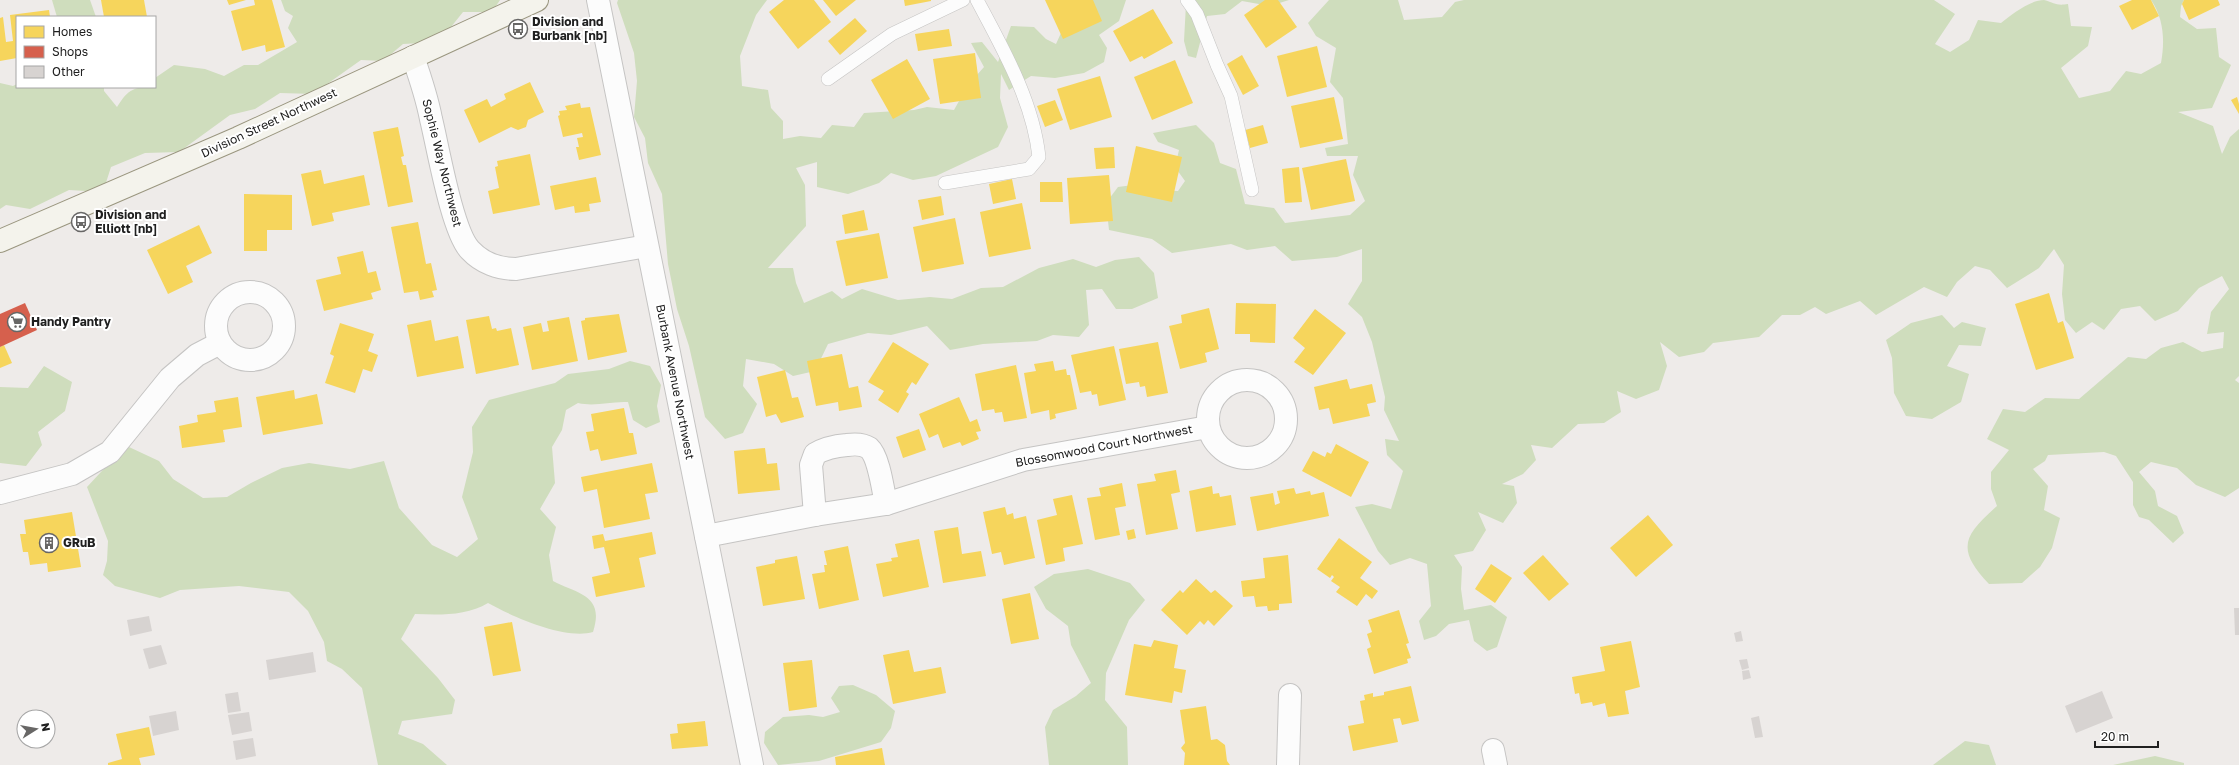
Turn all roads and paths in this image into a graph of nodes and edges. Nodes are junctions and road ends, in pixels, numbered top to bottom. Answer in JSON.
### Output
{"nodes":[{"id":1,"x":537,"y":0,"type":"edge"},
{"id":2,"x":598,"y":0,"type":"edge"},
{"id":3,"x":963,"y":0,"type":"edge"},
{"id":4,"x":977,"y":0,"type":"edge"},
{"id":5,"x":1187,"y":0,"type":"edge"},
{"id":6,"x":413,"y":57,"type":"junction"},
{"id":7,"x":828,"y":79,"type":"dead end"},
{"id":8,"x":945,"y":183,"type":"dead end"},
{"id":9,"x":1252,"y":190,"type":"dead end"},
{"id":10,"x":0,"y":241,"type":"edge"},
{"id":11,"x":647,"y":246,"type":"junction"},
{"id":12,"x":220,"y":343,"type":"dead end"},
{"id":13,"x":1208,"y":426,"type":"dead end"},
{"id":14,"x":0,"y":493,"type":"edge"},
{"id":15,"x":886,"y":504,"type":"junction"},
{"id":16,"x":815,"y":514,"type":"junction"},
{"id":17,"x":706,"y":536,"type":"junction"},
{"id":18,"x":1290,"y":695,"type":"dead end"},
{"id":19,"x":752,"y":765,"type":"edge"},
{"id":20,"x":1288,"y":765,"type":"edge"}],
"edges":[{"from":1,"to":6,"type":"street","name":"Division Street Northwest"},
{"from":2,"to":11,"type":"street","name":"Burbank Avenue Northwest"},
{"from":3,"to":7,"type":"lane"},
{"from":4,"to":8,"type":"lane"},
{"from":5,"to":9,"type":"lane"},
{"from":6,"to":10,"type":"street","name":"Division Street Northwest"},
{"from":6,"to":11,"type":"street","name":"Sophie Way Northwest"},
{"from":11,"to":17,"type":"street","name":"Burbank Avenue Northwest"},
{"from":12,"to":14,"type":"street"},
{"from":13,"to":15,"type":"street","name":"Blossomwood Court Northwest"},
{"from":15,"to":16,"type":"street","name":"Blossomwood Court Northwest"},
{"from":15,"to":16,"type":"street"},
{"from":16,"to":17,"type":"street","name":"Blossomwood Court Northwest"},
{"from":17,"to":19,"type":"street","name":"Burbank Avenue Northwest"},
{"from":18,"to":20,"type":"street"}]}
